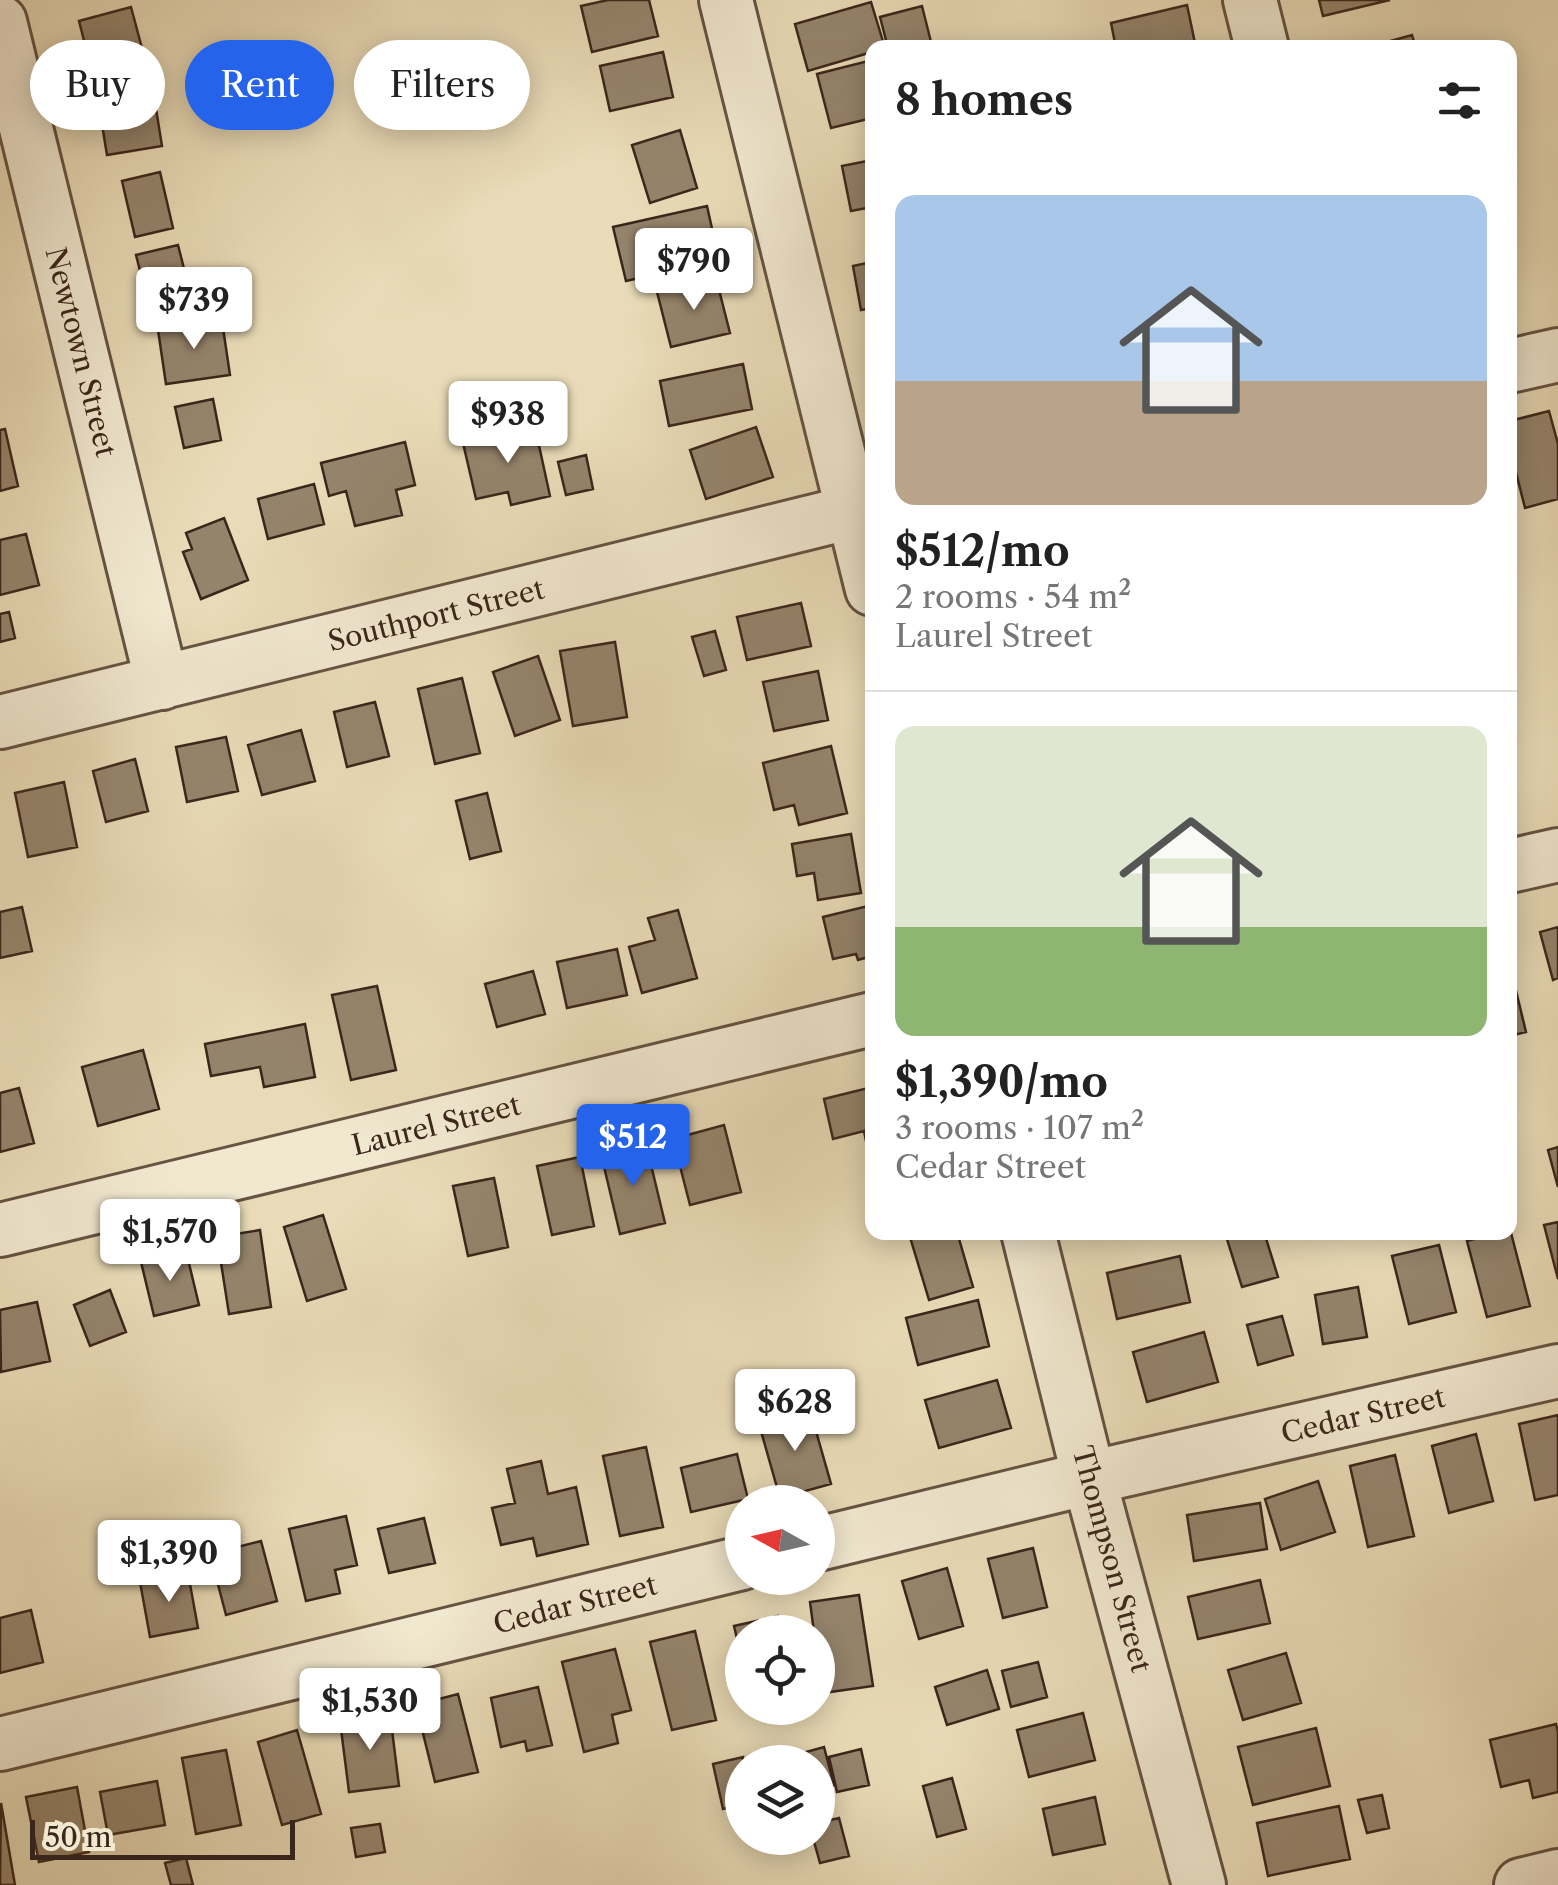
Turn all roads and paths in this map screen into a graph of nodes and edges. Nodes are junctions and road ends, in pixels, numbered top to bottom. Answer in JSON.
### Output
{"nodes":[{"id":1,"x":726,"y":0,"type":"edge"},
{"id":2,"x":1250,"y":0,"type":"edge"},
{"id":3,"x":0,"y":22,"type":"edge"},
{"id":4,"x":1260,"y":40,"type":"edge"},
{"id":5,"x":1558,"y":355,"type":"edge"},
{"id":6,"x":1517,"y":364,"type":"edge"},
{"id":7,"x":863,"y":509,"type":"edge"},
{"id":8,"x":162,"y":683,"type":"junction"},
{"id":9,"x":0,"y":722,"type":"edge"},
{"id":10,"x":1558,"y":856,"type":"edge"},
{"id":11,"x":1517,"y":865,"type":"edge"},
{"id":12,"x":865,"y":1021,"type":"edge"},
{"id":13,"x":0,"y":1230,"type":"edge"},
{"id":14,"x":1030,"y":1240,"type":"edge"},
{"id":15,"x":1558,"y":1371,"type":"edge"},
{"id":16,"x":1089,"y":1478,"type":"junction"},
{"id":17,"x":835,"y":1540,"type":"edge"},
{"id":18,"x":725,"y":1566,"type":"edge"},
{"id":19,"x":0,"y":1744,"type":"edge"},
{"id":20,"x":1558,"y":1876,"type":"edge"},
{"id":21,"x":1199,"y":1885,"type":"edge"},
{"id":22,"x":1521,"y":1885,"type":"edge"}],
"edges":[{"from":1,"to":7,"type":"street"},
{"from":2,"to":4,"type":"street"},
{"from":3,"to":8,"type":"street","name":"Newtown Street"},
{"from":5,"to":6,"type":"street"},
{"from":7,"to":8,"type":"street","name":"Southport Street"},
{"from":8,"to":9,"type":"street","name":"Southport Street"},
{"from":10,"to":11,"type":"street"},
{"from":12,"to":13,"type":"street","name":"Laurel Street"},
{"from":14,"to":16,"type":"street","name":"Thompson Street"},
{"from":15,"to":16,"type":"street","name":"Cedar Street"},
{"from":16,"to":17,"type":"street","name":"Cedar Street"},
{"from":16,"to":21,"type":"street","name":"Thompson Street"},
{"from":18,"to":19,"type":"street","name":"Cedar Street"},
{"from":20,"to":22,"type":"street"}]}
